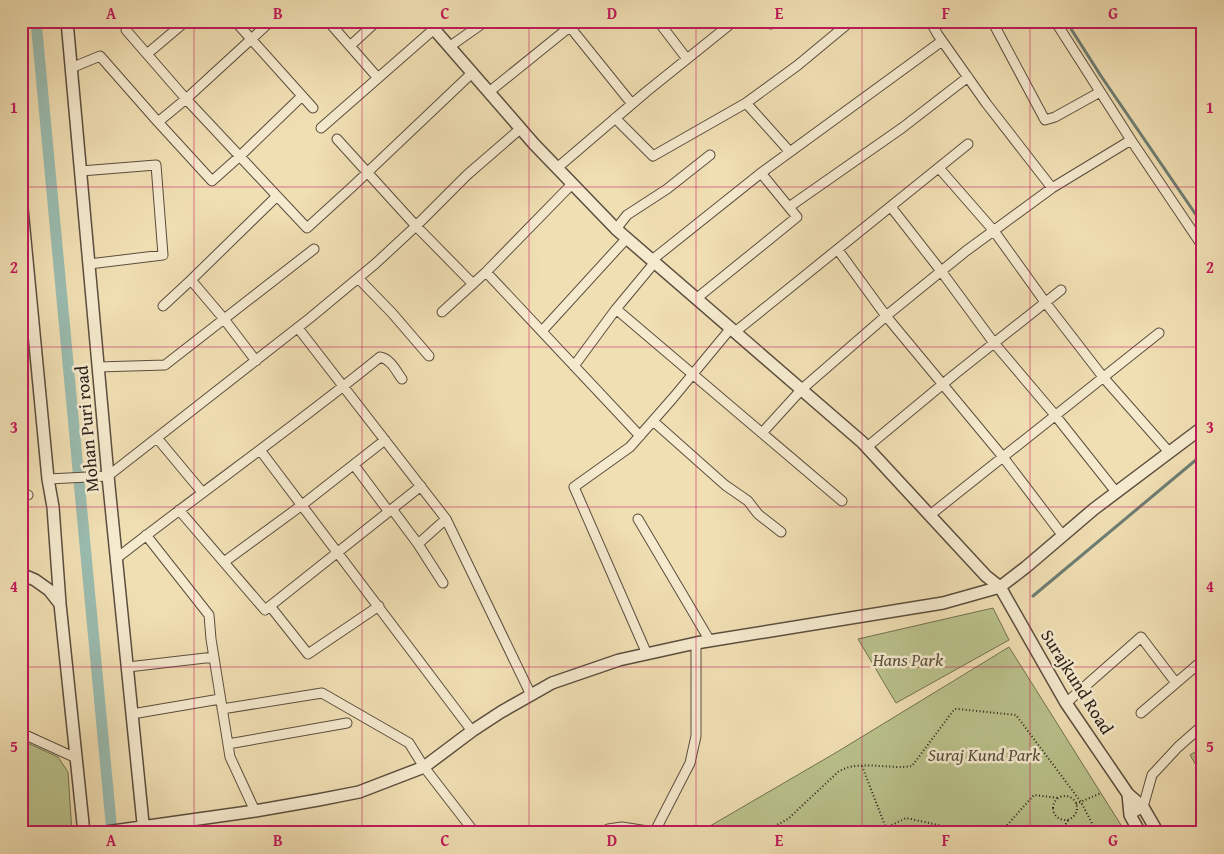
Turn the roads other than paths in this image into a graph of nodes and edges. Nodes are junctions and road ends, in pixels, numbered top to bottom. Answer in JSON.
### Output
{"nodes":[{"id":1,"x":66,"y":21,"type":"edge"},
{"id":2,"x":186,"y":21,"type":"edge"},
{"id":3,"x":235,"y":21,"type":"edge"},
{"id":4,"x":271,"y":21,"type":"edge"},
{"id":5,"x":328,"y":21,"type":"edge"},
{"id":6,"x":377,"y":21,"type":"edge"},
{"id":7,"x":486,"y":21,"type":"edge"},
{"id":8,"x":658,"y":21,"type":"edge"},
{"id":9,"x":851,"y":21,"type":"edge"},
{"id":10,"x":930,"y":21,"type":"edge"},
{"id":11,"x":992,"y":21,"type":"edge"},
{"id":12,"x":1055,"y":21,"type":"edge"},
{"id":13,"x":574,"y":24,"type":"edge"},
{"id":14,"x":430,"y":25,"type":"edge"},
{"id":15,"x":728,"y":26,"type":"dead end"},
{"id":16,"x":126,"y":30,"type":"dead end"},
{"id":17,"x":252,"y":39,"type":"junction"},
{"id":18,"x":942,"y":41,"type":"junction"},
{"id":19,"x":350,"y":46,"type":"junction"},
{"id":20,"x":449,"y":47,"type":"junction"},
{"id":21,"x":147,"y":54,"type":"junction"},
{"id":22,"x":688,"y":59,"type":"junction"},
{"id":23,"x":71,"y":68,"type":"junction"},
{"id":24,"x":472,"y":74,"type":"junction"},
{"id":25,"x":968,"y":77,"type":"junction"},
{"id":26,"x":378,"y":78,"type":"junction"},
{"id":27,"x":489,"y":92,"type":"junction"},
{"id":28,"x":1100,"y":92,"type":"junction"},
{"id":29,"x":302,"y":96,"type":"junction"},
{"id":30,"x":186,"y":99,"type":"junction"},
{"id":31,"x":746,"y":103,"type":"junction"},
{"id":32,"x":632,"y":104,"type":"junction"},
{"id":33,"x":313,"y":108,"type":"dead end"},
{"id":34,"x":615,"y":118,"type":"junction"},
{"id":35,"x":158,"y":122,"type":"junction"},
{"id":36,"x":321,"y":128,"type":"dead end"},
{"id":37,"x":520,"y":129,"type":"junction"},
{"id":38,"x":337,"y":139,"type":"dead end"},
{"id":39,"x":1131,"y":140,"type":"junction"},
{"id":40,"x":968,"y":144,"type":"dead end"},
{"id":41,"x":790,"y":152,"type":"junction"},
{"id":42,"x":710,"y":155,"type":"dead end"},
{"id":43,"x":240,"y":156,"type":"junction"},
{"id":44,"x":557,"y":168,"type":"junction"},
{"id":45,"x":938,"y":168,"type":"junction"},
{"id":46,"x":80,"y":171,"type":"junction"},
{"id":47,"x":368,"y":172,"type":"junction"},
{"id":48,"x":761,"y":172,"type":"junction"},
{"id":49,"x":572,"y":184,"type":"junction"},
{"id":50,"x":1052,"y":188,"type":"junction"},
{"id":51,"x":277,"y":196,"type":"junction"},
{"id":52,"x":21,"y":200,"type":"edge"},
{"id":53,"x":789,"y":207,"type":"junction"},
{"id":54,"x":891,"y":207,"type":"junction"},
{"id":55,"x":416,"y":226,"type":"junction"},
{"id":56,"x":616,"y":229,"type":"junction"},
{"id":57,"x":994,"y":231,"type":"junction"},
{"id":58,"x":626,"y":238,"type":"junction"},
{"id":59,"x":1203,"y":247,"type":"edge"},
{"id":60,"x":314,"y":249,"type":"dead end"},
{"id":61,"x":838,"y":250,"type":"junction"},
{"id":62,"x":654,"y":261,"type":"junction"},
{"id":63,"x":89,"y":264,"type":"junction"},
{"id":64,"x":486,"y":272,"type":"junction"},
{"id":65,"x":941,"y":272,"type":"junction"},
{"id":66,"x":358,"y":278,"type":"junction"},
{"id":67,"x":191,"y":280,"type":"junction"},
{"id":68,"x":473,"y":284,"type":"junction"},
{"id":69,"x":1061,"y":290,"type":"dead end"},
{"id":70,"x":697,"y":298,"type":"junction"},
{"id":71,"x":1045,"y":302,"type":"junction"},
{"id":72,"x":163,"y":306,"type":"dead end"},
{"id":73,"x":616,"y":309,"type":"junction"},
{"id":74,"x":442,"y":312,"type":"dead end"},
{"id":75,"x":886,"y":316,"type":"junction"},
{"id":76,"x":224,"y":319,"type":"junction"},
{"id":77,"x":298,"y":328,"type":"junction"},
{"id":78,"x":733,"y":330,"type":"junction"},
{"id":79,"x":542,"y":331,"type":"junction"},
{"id":80,"x":1159,"y":333,"type":"dead end"},
{"id":81,"x":994,"y":343,"type":"junction"},
{"id":82,"x":429,"y":356,"type":"dead end"},
{"id":83,"x":256,"y":361,"type":"junction"},
{"id":84,"x":574,"y":366,"type":"junction"},
{"id":85,"x":98,"y":367,"type":"junction"},
{"id":86,"x":693,"y":374,"type":"junction"},
{"id":87,"x":1103,"y":377,"type":"junction"},
{"id":88,"x":402,"y":379,"type":"dead end"},
{"id":89,"x":943,"y":384,"type":"junction"},
{"id":90,"x":344,"y":386,"type":"junction"},
{"id":91,"x":802,"y":389,"type":"junction"},
{"id":92,"x":1055,"y":415,"type":"junction"},
{"id":93,"x":653,"y":421,"type":"junction"},
{"id":94,"x":1203,"y":427,"type":"edge"},
{"id":95,"x":762,"y":433,"type":"junction"},
{"id":96,"x":640,"y":436,"type":"junction"},
{"id":97,"x":157,"y":438,"type":"junction"},
{"id":98,"x":385,"y":440,"type":"junction"},
{"id":99,"x":867,"y":447,"type":"junction"},
{"id":100,"x":260,"y":450,"type":"junction"},
{"id":101,"x":1169,"y":452,"type":"junction"},
{"id":102,"x":1003,"y":457,"type":"junction"},
{"id":103,"x":354,"y":465,"type":"junction"},
{"id":104,"x":108,"y":476,"type":"junction"},
{"id":105,"x":48,"y":479,"type":"junction"},
{"id":106,"x":421,"y":486,"type":"junction"},
{"id":107,"x":202,"y":492,"type":"junction"},
{"id":108,"x":1116,"y":492,"type":"junction"},
{"id":109,"x":842,"y":501,"type":"dead end"},
{"id":110,"x":302,"y":505,"type":"junction"},
{"id":111,"x":179,"y":510,"type":"junction"},
{"id":112,"x":391,"y":510,"type":"junction"},
{"id":113,"x":930,"y":515,"type":"junction"},
{"id":114,"x":446,"y":519,"type":"junction"},
{"id":115,"x":638,"y":519,"type":"dead end"},
{"id":116,"x":781,"y":532,"type":"dead end"},
{"id":117,"x":146,"y":535,"type":"junction"},
{"id":118,"x":1063,"y":536,"type":"junction"},
{"id":119,"x":418,"y":544,"type":"junction"},
{"id":120,"x":338,"y":552,"type":"junction"},
{"id":121,"x":117,"y":558,"type":"junction"},
{"id":122,"x":224,"y":562,"type":"junction"},
{"id":123,"x":21,"y":574,"type":"edge"},
{"id":124,"x":443,"y":582,"type":"dead end"},
{"id":125,"x":1000,"y":587,"type":"junction"},
{"id":126,"x":60,"y":604,"type":"junction"},
{"id":127,"x":270,"y":606,"type":"junction"},
{"id":128,"x":379,"y":606,"type":"junction"},
{"id":129,"x":710,"y":641,"type":"junction"},
{"id":130,"x":696,"y":643,"type":"junction"},
{"id":131,"x":647,"y":654,"type":"junction"},
{"id":132,"x":214,"y":657,"type":"junction"},
{"id":133,"x":1203,"y":660,"type":"edge"},
{"id":134,"x":128,"y":667,"type":"junction"},
{"id":135,"x":1176,"y":683,"type":"junction"},
{"id":136,"x":531,"y":695,"type":"junction"},
{"id":137,"x":220,"y":699,"type":"junction"},
{"id":138,"x":1066,"y":703,"type":"junction"},
{"id":139,"x":222,"y":709,"type":"junction"},
{"id":140,"x":1141,"y":713,"type":"dead end"},
{"id":141,"x":132,"y":714,"type":"junction"},
{"id":142,"x":347,"y":723,"type":"dead end"},
{"id":143,"x":1203,"y":725,"type":"edge"},
{"id":144,"x":472,"y":731,"type":"junction"},
{"id":145,"x":21,"y":733,"type":"edge"},
{"id":146,"x":228,"y":744,"type":"junction"},
{"id":147,"x":76,"y":758,"type":"junction"},
{"id":148,"x":424,"y":767,"type":"junction"},
{"id":149,"x":1128,"y":794,"type":"junction"},
{"id":150,"x":1143,"y":808,"type":"junction"},
{"id":151,"x":255,"y":811,"type":"junction"},
{"id":152,"x":1130,"y":816,"type":"junction"},
{"id":153,"x":144,"y":830,"type":"edge"},
{"id":154,"x":654,"y":832,"type":"edge"},
{"id":155,"x":84,"y":833,"type":"edge"},
{"id":156,"x":98,"y":833,"type":"edge"},
{"id":157,"x":475,"y":833,"type":"edge"},
{"id":158,"x":605,"y":833,"type":"edge"},
{"id":159,"x":1140,"y":833,"type":"edge"},
{"id":160,"x":1158,"y":833,"type":"edge"}],
"edges":[{"from":1,"to":23,"type":"street","name":"Mohan Puri road"},
{"from":2,"to":21,"type":"street"},
{"from":3,"to":17,"type":"street"},
{"from":4,"to":17,"type":"street"},
{"from":5,"to":19,"type":"street"},
{"from":6,"to":19,"type":"street"},
{"from":7,"to":20,"type":"street"},
{"from":8,"to":22,"type":"street"},
{"from":9,"to":31,"type":"street"},
{"from":10,"to":18,"type":"street"},
{"from":11,"to":28,"type":"street"},
{"from":12,"to":28,"type":"street"},
{"from":13,"to":27,"type":"street"},
{"from":13,"to":32,"type":"street"},
{"from":14,"to":20,"type":"street","name":"Surajkund Road"},
{"from":14,"to":26,"type":"street"},
{"from":15,"to":22,"type":"street"},
{"from":16,"to":21,"type":"street"},
{"from":17,"to":29,"type":"street"},
{"from":17,"to":30,"type":"street"},
{"from":18,"to":25,"type":"street"},
{"from":18,"to":41,"type":"street"},
{"from":19,"to":26,"type":"street"},
{"from":20,"to":24,"type":"street","name":"Surajkund Road"},
{"from":21,"to":30,"type":"street"},
{"from":22,"to":32,"type":"street"},
{"from":23,"to":35,"type":"street"},
{"from":23,"to":46,"type":"street","name":"Mohan Puri road"},
{"from":24,"to":27,"type":"street","name":"Surajkund Road"},
{"from":24,"to":47,"type":"street"},
{"from":25,"to":50,"type":"street"},
{"from":25,"to":53,"type":"street"},
{"from":26,"to":36,"type":"street"},
{"from":27,"to":37,"type":"street","name":"Surajkund Road"},
{"from":28,"to":39,"type":"street"},
{"from":29,"to":33,"type":"street"},
{"from":29,"to":43,"type":"street"},
{"from":30,"to":35,"type":"street"},
{"from":30,"to":43,"type":"street"},
{"from":31,"to":34,"type":"street"},
{"from":31,"to":41,"type":"street"},
{"from":32,"to":34,"type":"street"},
{"from":34,"to":44,"type":"street"},
{"from":35,"to":43,"type":"street"},
{"from":37,"to":44,"type":"street","name":"Surajkund Road"},
{"from":37,"to":55,"type":"street"},
{"from":38,"to":47,"type":"street"},
{"from":39,"to":50,"type":"street"},
{"from":39,"to":59,"type":"street"},
{"from":40,"to":45,"type":"street"},
{"from":41,"to":48,"type":"street"},
{"from":42,"to":56,"type":"street"},
{"from":43,"to":51,"type":"street"},
{"from":44,"to":49,"type":"street","name":"Surajkund Road"},
{"from":45,"to":54,"type":"street"},
{"from":45,"to":57,"type":"street"},
{"from":46,"to":63,"type":"street","name":"Mohan Puri road"},
{"from":46,"to":63,"type":"street"},
{"from":47,"to":51,"type":"street"},
{"from":47,"to":55,"type":"street"},
{"from":48,"to":53,"type":"street"},
{"from":48,"to":62,"type":"street"},
{"from":49,"to":56,"type":"street","name":"Surajkund Road"},
{"from":49,"to":64,"type":"street"},
{"from":50,"to":57,"type":"street"},
{"from":51,"to":67,"type":"street"},
{"from":52,"to":105,"type":"street"},
{"from":53,"to":70,"type":"street"},
{"from":54,"to":61,"type":"street"},
{"from":54,"to":65,"type":"street"},
{"from":55,"to":66,"type":"street"},
{"from":55,"to":68,"type":"street"},
{"from":56,"to":58,"type":"street","name":"Surajkund Road"},
{"from":57,"to":65,"type":"street"},
{"from":57,"to":71,"type":"street"},
{"from":58,"to":62,"type":"street","name":"Surajkund Road"},
{"from":58,"to":79,"type":"street"},
{"from":60,"to":76,"type":"street"},
{"from":61,"to":75,"type":"street"},
{"from":61,"to":78,"type":"street"},
{"from":62,"to":70,"type":"street","name":"Surajkund Road"},
{"from":62,"to":73,"type":"street"},
{"from":63,"to":85,"type":"street","name":"Mohan Puri road"},
{"from":64,"to":68,"type":"street"},
{"from":64,"to":79,"type":"street"},
{"from":65,"to":75,"type":"street"},
{"from":65,"to":81,"type":"street"},
{"from":66,"to":77,"type":"street"},
{"from":66,"to":82,"type":"street"},
{"from":67,"to":72,"type":"street"},
{"from":67,"to":76,"type":"street"},
{"from":68,"to":74,"type":"street"},
{"from":69,"to":71,"type":"street"},
{"from":70,"to":78,"type":"street","name":"Surajkund Road"},
{"from":71,"to":81,"type":"street"},
{"from":71,"to":87,"type":"street"},
{"from":73,"to":84,"type":"street"},
{"from":73,"to":86,"type":"street"},
{"from":75,"to":89,"type":"street"},
{"from":75,"to":91,"type":"street"},
{"from":76,"to":83,"type":"street"},
{"from":76,"to":85,"type":"street"},
{"from":77,"to":83,"type":"street"},
{"from":77,"to":90,"type":"street"},
{"from":78,"to":86,"type":"street"},
{"from":78,"to":91,"type":"street","name":"Surajkund Road"},
{"from":79,"to":84,"type":"street"},
{"from":80,"to":87,"type":"street"},
{"from":81,"to":89,"type":"street"},
{"from":81,"to":92,"type":"street"},
{"from":83,"to":97,"type":"street"},
{"from":84,"to":96,"type":"street"},
{"from":85,"to":104,"type":"street","name":"Mohan Puri road"},
{"from":86,"to":93,"type":"street"},
{"from":86,"to":95,"type":"street"},
{"from":87,"to":92,"type":"street"},
{"from":87,"to":101,"type":"street"},
{"from":88,"to":90,"type":"street"},
{"from":89,"to":99,"type":"street"},
{"from":89,"to":102,"type":"street"},
{"from":90,"to":98,"type":"street"},
{"from":90,"to":100,"type":"street"},
{"from":91,"to":95,"type":"street"},
{"from":91,"to":99,"type":"street","name":"Surajkund Road"},
{"from":92,"to":102,"type":"street"},
{"from":92,"to":108,"type":"street"},
{"from":93,"to":96,"type":"street"},
{"from":93,"to":116,"type":"street"},
{"from":94,"to":101,"type":"street"},
{"from":95,"to":109,"type":"street"},
{"from":96,"to":131,"type":"street"},
{"from":97,"to":104,"type":"street"},
{"from":97,"to":107,"type":"street"},
{"from":98,"to":103,"type":"street"},
{"from":98,"to":106,"type":"street"},
{"from":99,"to":113,"type":"street","name":"Surajkund Road"},
{"from":100,"to":107,"type":"street"},
{"from":100,"to":110,"type":"street"},
{"from":101,"to":108,"type":"street"},
{"from":102,"to":113,"type":"street"},
{"from":102,"to":118,"type":"street"},
{"from":103,"to":110,"type":"street"},
{"from":103,"to":112,"type":"street"},
{"from":104,"to":105,"type":"street"},
{"from":104,"to":121,"type":"street","name":"Mohan Puri road"},
{"from":105,"to":126,"type":"street"},
{"from":106,"to":112,"type":"street"},
{"from":106,"to":114,"type":"street"},
{"from":107,"to":111,"type":"street"},
{"from":108,"to":118,"type":"street"},
{"from":110,"to":120,"type":"street"},
{"from":110,"to":122,"type":"street"},
{"from":111,"to":117,"type":"street"},
{"from":111,"to":122,"type":"street"},
{"from":112,"to":119,"type":"street"},
{"from":112,"to":120,"type":"street"},
{"from":113,"to":125,"type":"street","name":"Surajkund Road"},
{"from":114,"to":119,"type":"street"},
{"from":114,"to":136,"type":"street"},
{"from":115,"to":129,"type":"street"},
{"from":117,"to":121,"type":"street"},
{"from":117,"to":132,"type":"street"},
{"from":118,"to":125,"type":"street"},
{"from":119,"to":124,"type":"street"},
{"from":120,"to":127,"type":"street"},
{"from":120,"to":128,"type":"street"},
{"from":121,"to":134,"type":"street","name":"Mohan Puri road"},
{"from":122,"to":127,"type":"street"},
{"from":123,"to":126,"type":"street"},
{"from":125,"to":129,"type":"street"},
{"from":125,"to":138,"type":"street","name":"Surajkund Road"},
{"from":126,"to":147,"type":"street"},
{"from":127,"to":128,"type":"street"},
{"from":128,"to":144,"type":"street"},
{"from":129,"to":130,"type":"street"},
{"from":130,"to":131,"type":"street"},
{"from":130,"to":154,"type":"street"},
{"from":131,"to":136,"type":"street"},
{"from":132,"to":134,"type":"street"},
{"from":132,"to":137,"type":"street"},
{"from":133,"to":135,"type":"street"},
{"from":134,"to":141,"type":"street","name":"Mohan Puri road"},
{"from":135,"to":138,"type":"street"},
{"from":135,"to":140,"type":"street"},
{"from":136,"to":144,"type":"street"},
{"from":137,"to":139,"type":"street"},
{"from":137,"to":141,"type":"street"},
{"from":138,"to":149,"type":"street","name":"Surajkund Road"},
{"from":139,"to":146,"type":"street"},
{"from":139,"to":148,"type":"street"},
{"from":141,"to":153,"type":"street","name":"Mohan Puri road"},
{"from":142,"to":146,"type":"street"},
{"from":143,"to":150,"type":"street"},
{"from":144,"to":148,"type":"street"},
{"from":145,"to":147,"type":"street"},
{"from":146,"to":151,"type":"street"},
{"from":147,"to":155,"type":"street"},
{"from":148,"to":151,"type":"street"},
{"from":148,"to":157,"type":"street"},
{"from":149,"to":150,"type":"street","name":"Surajkund Road"},
{"from":149,"to":152,"type":"street"},
{"from":150,"to":152,"type":"street"},
{"from":150,"to":160,"type":"street","name":"Surajkund Road"},
{"from":151,"to":153,"type":"street"},
{"from":152,"to":159,"type":"street"},
{"from":153,"to":156,"type":"street"},
{"from":154,"to":158,"type":"street"}]}
